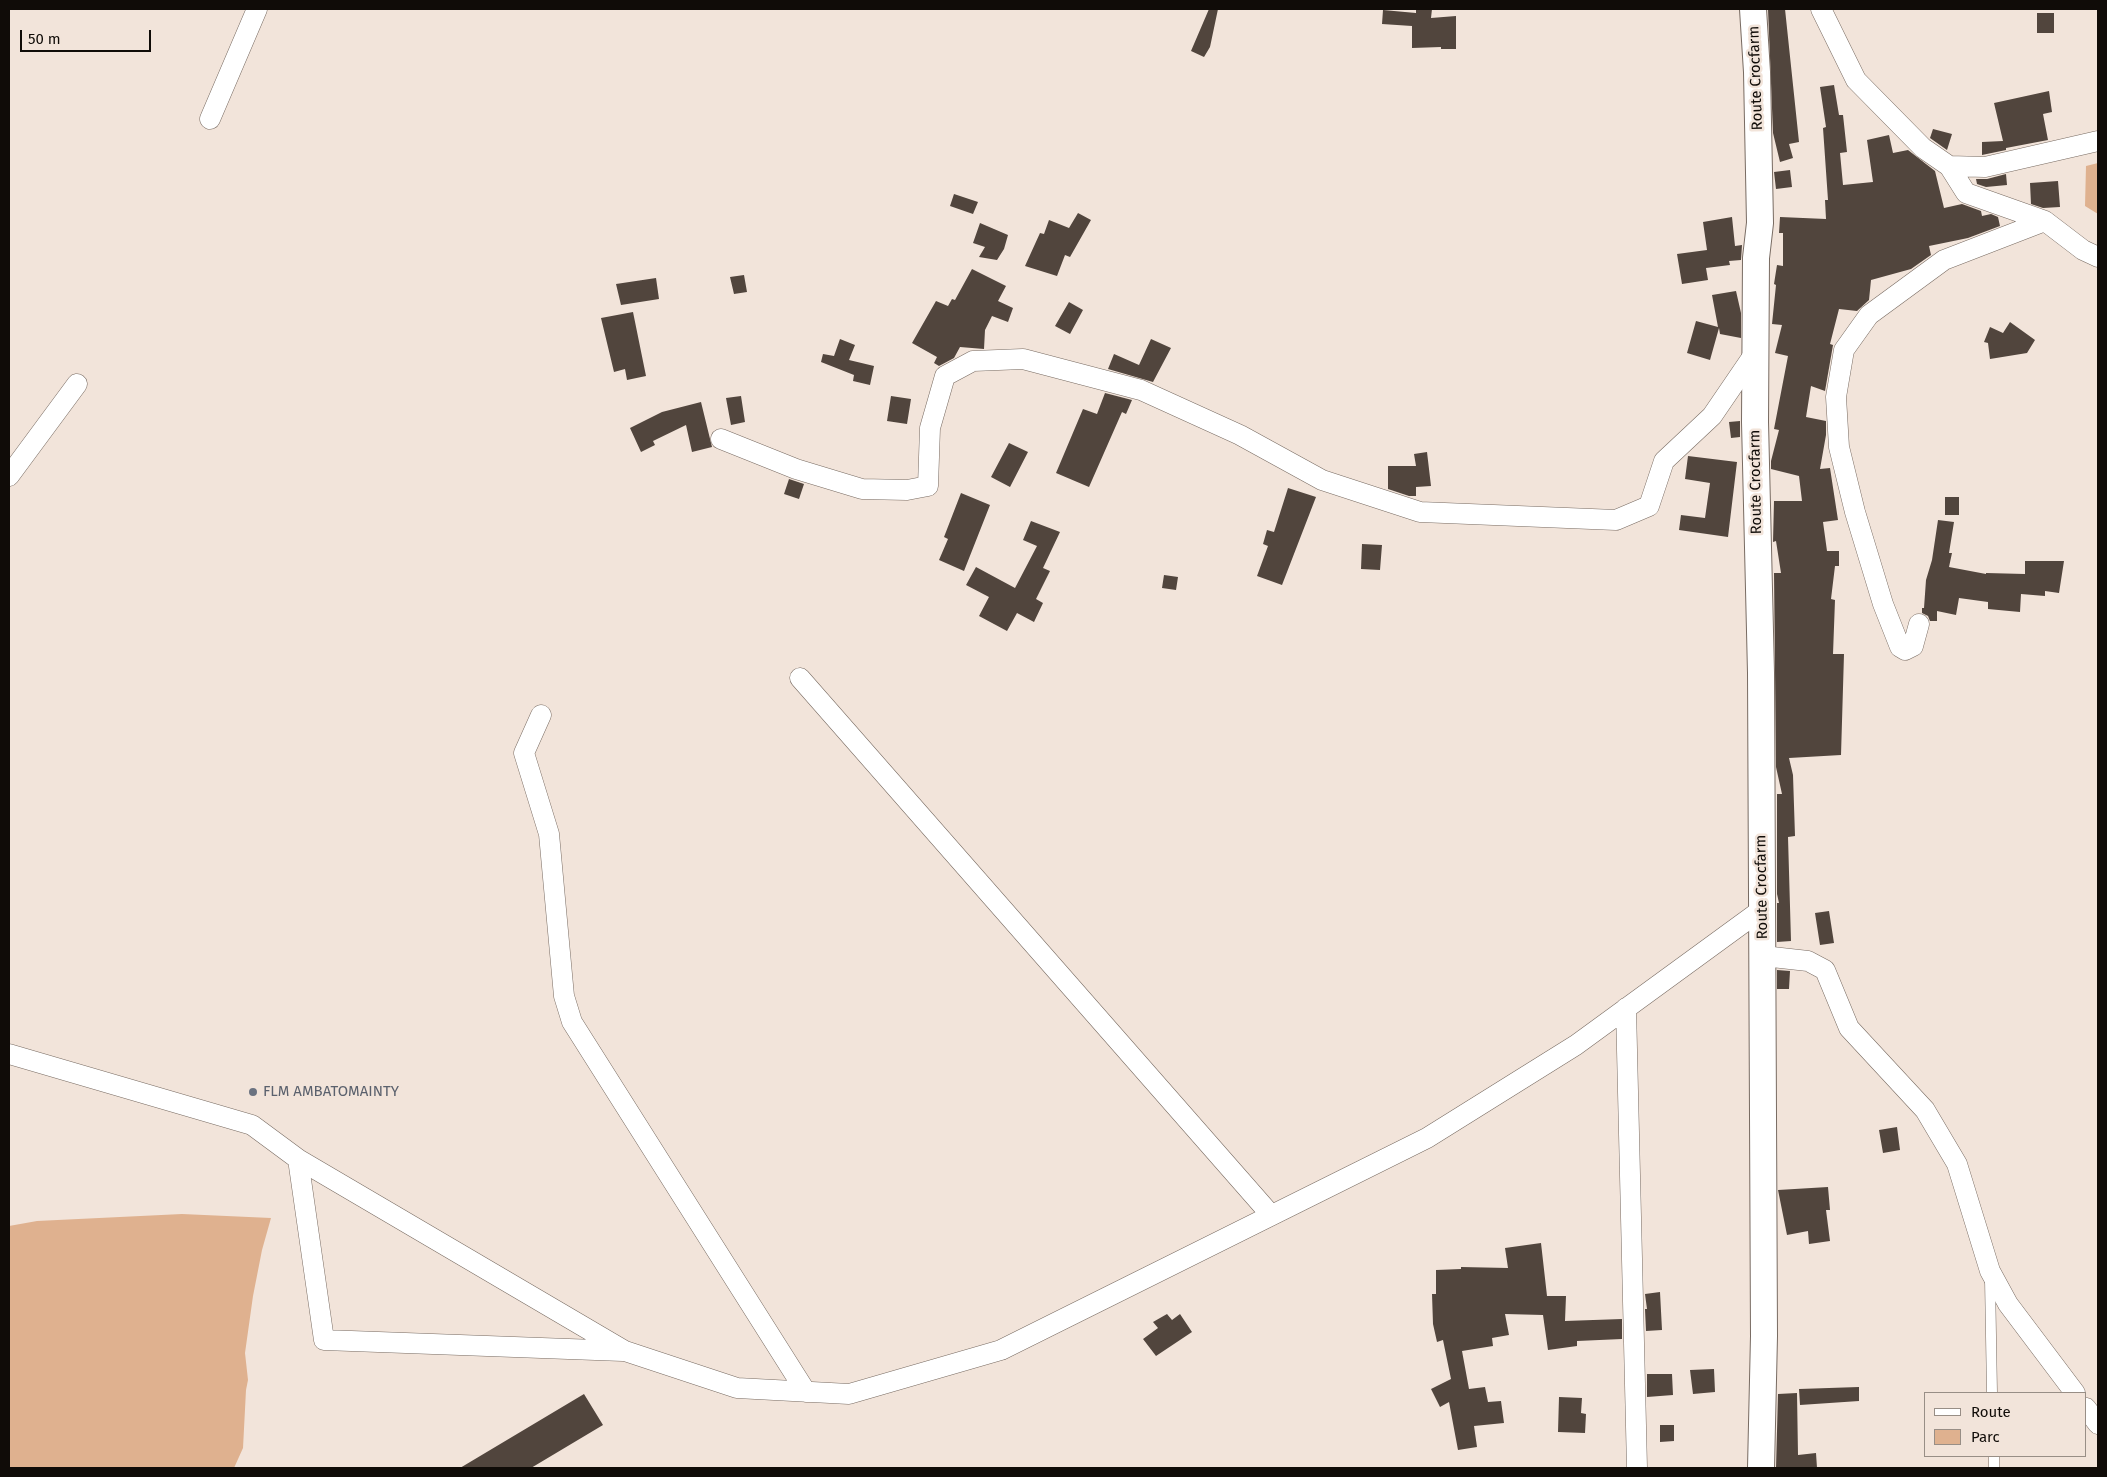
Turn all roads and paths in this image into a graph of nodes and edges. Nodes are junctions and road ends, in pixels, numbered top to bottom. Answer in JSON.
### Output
{"nodes":[{"id":1,"x":257,"y":9,"type":"edge"},
{"id":2,"x":1753,"y":9,"type":"edge"},
{"id":3,"x":1820,"y":9,"type":"edge"},
{"id":4,"x":210,"y":118,"type":"dead end"},
{"id":5,"x":2098,"y":141,"type":"edge"},
{"id":6,"x":1948,"y":166,"type":"junction"},
{"id":7,"x":2046,"y":221,"type":"junction"},
{"id":8,"x":2098,"y":258,"type":"edge"},
{"id":9,"x":1755,"y":353,"type":"junction"},
{"id":10,"x":77,"y":384,"type":"dead end"},
{"id":11,"x":721,"y":439,"type":"dead end"},
{"id":12,"x":9,"y":476,"type":"edge"},
{"id":13,"x":1919,"y":624,"type":"dead end"},
{"id":14,"x":800,"y":678,"type":"dead end"},
{"id":15,"x":541,"y":715,"type":"dead end"},
{"id":16,"x":1761,"y":910,"type":"junction"},
{"id":17,"x":1763,"y":956,"type":"junction"},
{"id":18,"x":1626,"y":1008,"type":"junction"},
{"id":19,"x":9,"y":1054,"type":"edge"},
{"id":20,"x":298,"y":1159,"type":"junction"},
{"id":21,"x":1271,"y":1215,"type":"junction"},
{"id":22,"x":1990,"y":1271,"type":"junction"},
{"id":23,"x":625,"y":1351,"type":"junction"},
{"id":24,"x":806,"y":1392,"type":"junction"},
{"id":25,"x":1992,"y":1392,"type":"edge"},
{"id":26,"x":2073,"y":1392,"type":"edge"},
{"id":27,"x":2087,"y":1409,"type":"edge"},
{"id":28,"x":2098,"y":1424,"type":"edge"},
{"id":29,"x":1637,"y":1468,"type":"edge"},
{"id":30,"x":1761,"y":1468,"type":"edge"}],
"edges":[{"from":1,"to":4,"type":"street"},
{"from":2,"to":9,"type":"street","name":"Route Crocfarm"},
{"from":3,"to":6,"type":"street"},
{"from":5,"to":6,"type":"street"},
{"from":6,"to":7,"type":"street"},
{"from":7,"to":8,"type":"street"},
{"from":7,"to":13,"type":"street"},
{"from":9,"to":11,"type":"street"},
{"from":9,"to":16,"type":"street","name":"Route Crocfarm"},
{"from":10,"to":12,"type":"street"},
{"from":14,"to":21,"type":"street"},
{"from":15,"to":24,"type":"street"},
{"from":16,"to":17,"type":"street","name":"Route Crocfarm"},
{"from":16,"to":18,"type":"street"},
{"from":17,"to":22,"type":"street"},
{"from":17,"to":30,"type":"street","name":"Route Crocfarm"},
{"from":18,"to":21,"type":"street"},
{"from":18,"to":29,"type":"street"},
{"from":19,"to":20,"type":"street"},
{"from":20,"to":23,"type":"street"},
{"from":20,"to":23,"type":"street"},
{"from":21,"to":24,"type":"street"},
{"from":22,"to":25,"type":"lane"},
{"from":22,"to":26,"type":"street"},
{"from":23,"to":24,"type":"street"},
{"from":27,"to":28,"type":"street"}]}
